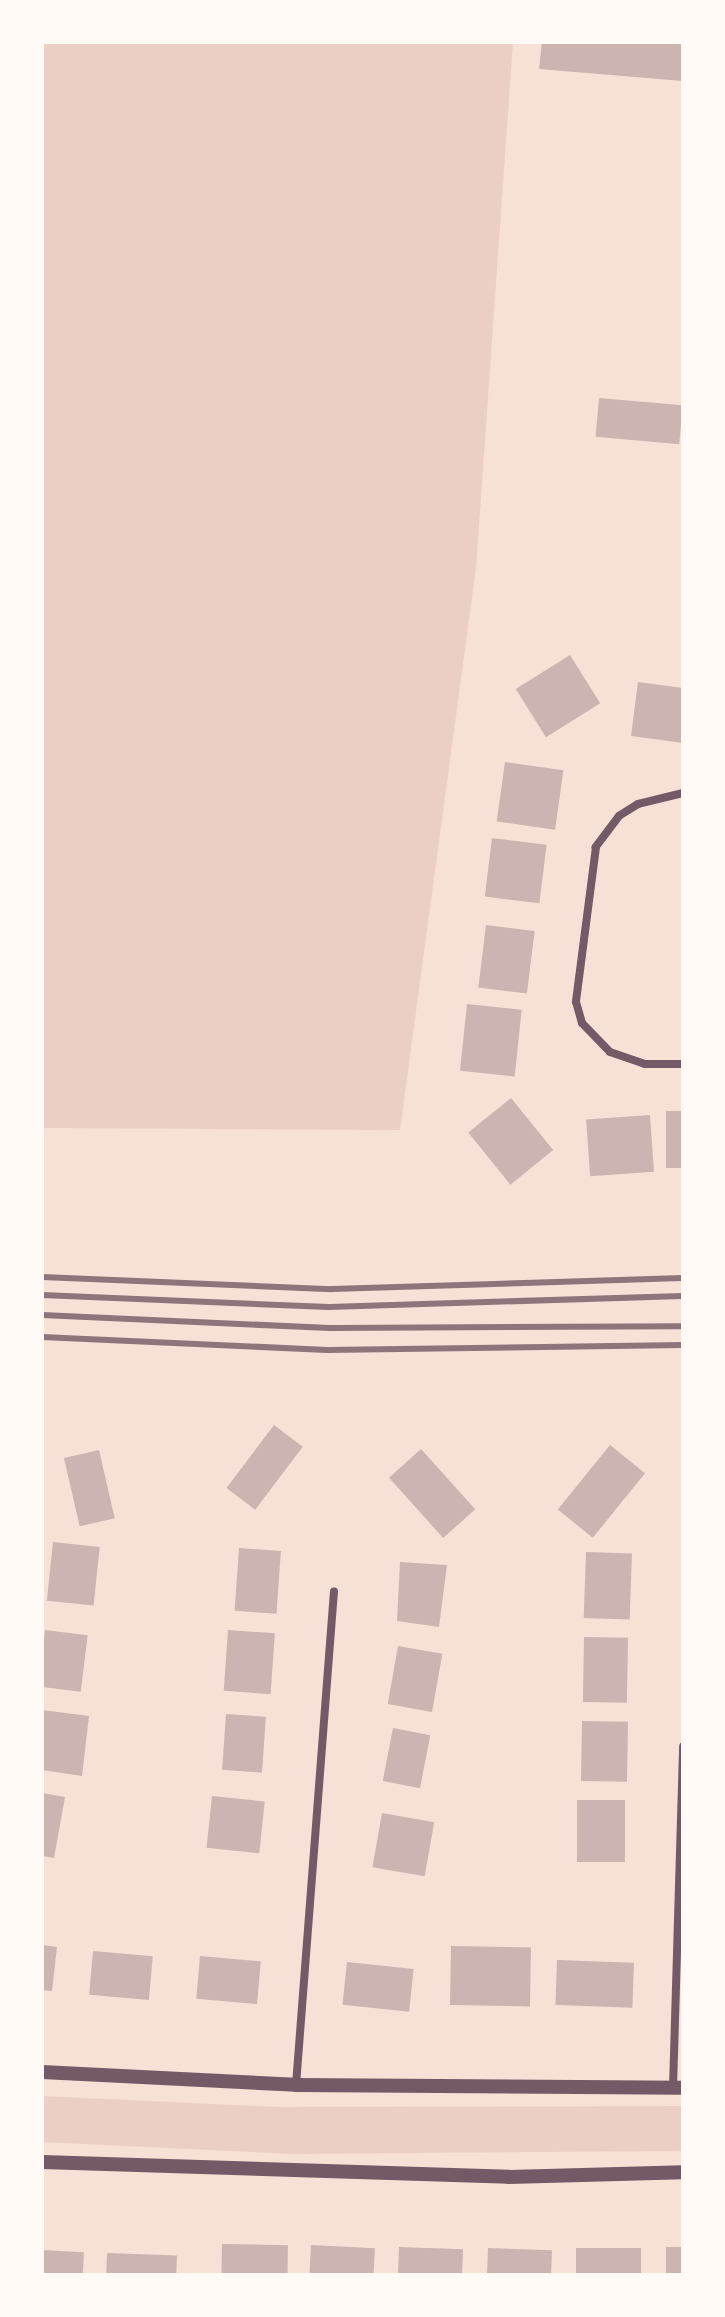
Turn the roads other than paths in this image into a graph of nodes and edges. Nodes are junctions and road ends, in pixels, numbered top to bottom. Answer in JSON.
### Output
{"nodes":[{"id":1,"x":683,"y":793,"type":"edge"},
{"id":2,"x":683,"y":1064,"type":"edge"},
{"id":3,"x":334,"y":1591,"type":"dead end"},
{"id":4,"x":683,"y":1746,"type":"edge"},
{"id":5,"x":42,"y":2072,"type":"edge"},
{"id":6,"x":296,"y":2085,"type":"junction"},
{"id":7,"x":678,"y":2088,"type":"edge"},
{"id":8,"x":42,"y":2162,"type":"edge"},
{"id":9,"x":683,"y":2172,"type":"edge"}],
"edges":[{"from":1,"to":2,"type":"street"},
{"from":3,"to":6,"type":"street"},
{"from":4,"to":7,"type":"street"},
{"from":5,"to":6,"type":"street"},
{"from":6,"to":7,"type":"street"},
{"from":8,"to":9,"type":"street"}]}
